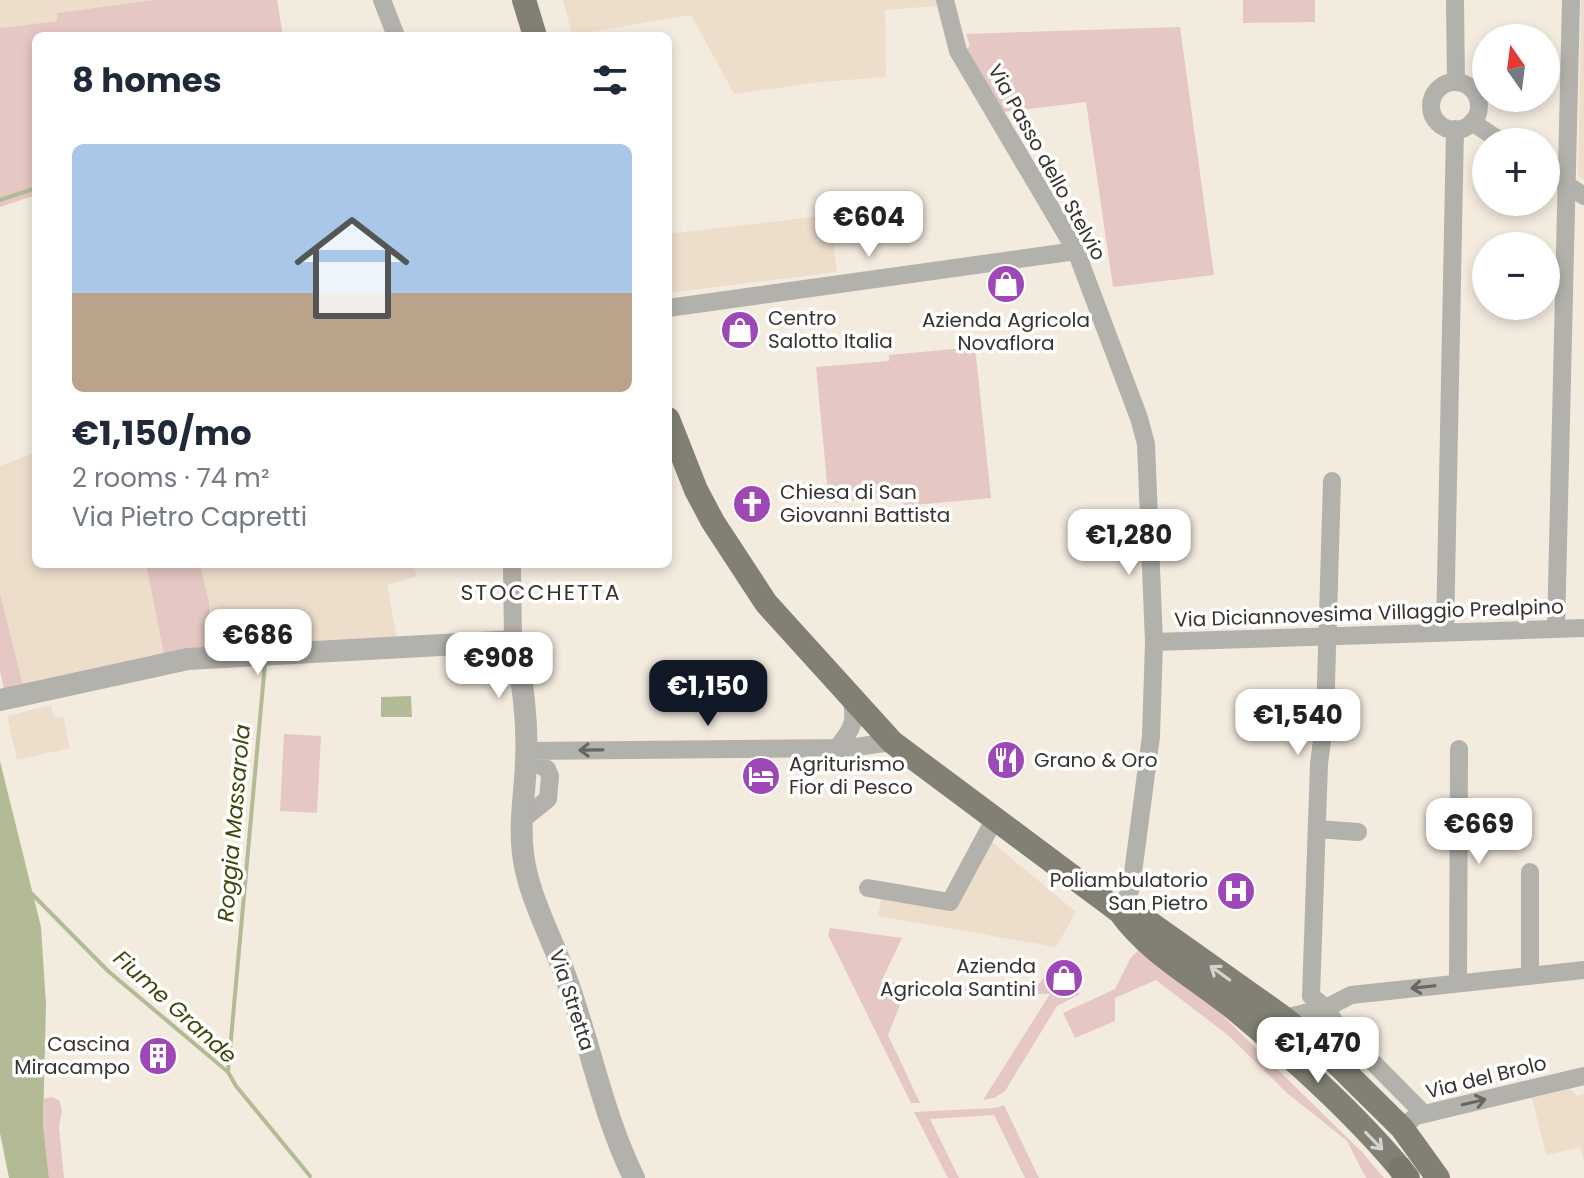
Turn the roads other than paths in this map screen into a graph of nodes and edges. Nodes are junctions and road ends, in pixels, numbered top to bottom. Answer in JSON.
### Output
{"nodes":[{"id":1,"x":382,"y":0,"type":"edge"},
{"id":2,"x":524,"y":0,"type":"edge"},
{"id":3,"x":542,"y":0,"type":"edge"},
{"id":4,"x":945,"y":0,"type":"edge"},
{"id":5,"x":1455,"y":0,"type":"edge"},
{"id":6,"x":1571,"y":0,"type":"edge"},
{"id":7,"x":394,"y":32,"type":"edge"},
{"id":8,"x":534,"y":32,"type":"edge"},
{"id":9,"x":551,"y":32,"type":"edge"},
{"id":10,"x":1456,"y":82,"type":"junction"},
{"id":11,"x":1464,"y":126,"type":"junction"},
{"id":12,"x":1472,"y":129,"type":"edge"},
{"id":13,"x":1560,"y":181,"type":"edge"},
{"id":14,"x":1567,"y":186,"type":"junction"},
{"id":15,"x":1584,"y":196,"type":"edge"},
{"id":16,"x":1076,"y":251,"type":"junction"},
{"id":17,"x":672,"y":307,"type":"edge"},
{"id":18,"x":673,"y":445,"type":"edge"},
{"id":19,"x":1332,"y":481,"type":"dead end"},
{"id":20,"x":512,"y":568,"type":"edge"},
{"id":21,"x":1584,"y":628,"type":"edge"},
{"id":22,"x":1556,"y":629,"type":"junction"},
{"id":23,"x":1445,"y":632,"type":"junction"},
{"id":24,"x":1326,"y":638,"type":"junction"},
{"id":25,"x":513,"y":641,"type":"junction"},
{"id":26,"x":1154,"y":642,"type":"junction"},
{"id":27,"x":851,"y":695,"type":"junction"},
{"id":28,"x":0,"y":700,"type":"edge"},
{"id":29,"x":892,"y":742,"type":"junction"},
{"id":30,"x":837,"y":748,"type":"junction"},
{"id":31,"x":1459,"y":749,"type":"dead end"},
{"id":32,"x":526,"y":757,"type":"junction"},
{"id":33,"x":994,"y":820,"type":"junction"},
{"id":34,"x":1317,"y":829,"type":"junction"},
{"id":35,"x":1358,"y":832,"type":"dead end"},
{"id":36,"x":1530,"y":872,"type":"dead end"},
{"id":37,"x":868,"y":888,"type":"dead end"},
{"id":38,"x":1120,"y":912,"type":"junction"},
{"id":39,"x":1584,"y":970,"type":"edge"},
{"id":40,"x":1530,"y":976,"type":"junction"},
{"id":41,"x":1458,"y":983,"type":"junction"},
{"id":42,"x":1326,"y":1008,"type":"junction"},
{"id":43,"x":1284,"y":1018,"type":"junction"},
{"id":44,"x":1338,"y":1027,"type":"junction"},
{"id":45,"x":1338,"y":1064,"type":"junction"},
{"id":46,"x":1584,"y":1076,"type":"edge"},
{"id":47,"x":1340,"y":1105,"type":"junction"},
{"id":48,"x":1424,"y":1114,"type":"junction"},
{"id":49,"x":1402,"y":1128,"type":"junction"},
{"id":50,"x":1405,"y":1175,"type":"edge"},
{"id":51,"x":634,"y":1178,"type":"edge"},
{"id":52,"x":1438,"y":1178,"type":"edge"}],
"edges":[{"from":1,"to":7,"type":"street"},
{"from":2,"to":8,"type":"main road"},
{"from":3,"to":9,"type":"main road"},
{"from":4,"to":16,"type":"street","name":"Via Passo dello Stelvio"},
{"from":5,"to":10,"type":"street"},
{"from":6,"to":14,"type":"street"},
{"from":10,"to":11,"type":"street"},
{"from":10,"to":11,"type":"street"},
{"from":11,"to":12,"type":"street"},
{"from":11,"to":23,"type":"street"},
{"from":13,"to":14,"type":"street"},
{"from":14,"to":15,"type":"street"},
{"from":14,"to":22,"type":"street"},
{"from":16,"to":17,"type":"street"},
{"from":16,"to":26,"type":"street","name":"Via Passo dello Stelvio"},
{"from":18,"to":27,"type":"main road"},
{"from":19,"to":24,"type":"street"},
{"from":20,"to":25,"type":"street","name":"Via Stretta"},
{"from":21,"to":22,"type":"street","name":"Via Diciannovesima Villaggio Prealpino"},
{"from":22,"to":23,"type":"street","name":"Via Diciannovesima Villaggio Prealpino"},
{"from":23,"to":24,"type":"street","name":"Via Diciannovesima Villaggio Prealpino"},
{"from":24,"to":26,"type":"street","name":"Via Diciannovesima Villaggio Prealpino"},
{"from":24,"to":34,"type":"street"},
{"from":25,"to":28,"type":"street"},
{"from":25,"to":32,"type":"street","name":"Via Stretta"},
{"from":26,"to":38,"type":"street","name":"Via Passo dello Stelvio"},
{"from":27,"to":29,"type":"main road"},
{"from":27,"to":30,"type":"street"},
{"from":29,"to":30,"type":"street"},
{"from":29,"to":33,"type":"main road"},
{"from":30,"to":32,"type":"street","one_way":true},
{"from":31,"to":41,"type":"street"},
{"from":32,"to":51,"type":"street","name":"Via Stretta"},
{"from":33,"to":37,"type":"street"},
{"from":33,"to":38,"type":"main road"},
{"from":34,"to":35,"type":"street"},
{"from":34,"to":42,"type":"street"},
{"from":36,"to":40,"type":"street"},
{"from":43,"to":38,"type":"main road","one_way":true},
{"from":38,"to":47,"type":"main road"},
{"from":39,"to":40,"type":"street"},
{"from":40,"to":41,"type":"street"},
{"from":41,"to":42,"type":"street","one_way":true},
{"from":42,"to":43,"type":"street"},
{"from":42,"to":44,"type":"street"},
{"from":43,"to":45,"type":"main road"},
{"from":44,"to":45,"type":"street"},
{"from":44,"to":48,"type":"street"},
{"from":45,"to":47,"type":"street"},
{"from":45,"to":49,"type":"main road"},
{"from":48,"to":46,"type":"street","name":"Via del Brolo","one_way":true},
{"from":47,"to":50,"type":"main road","one_way":true},
{"from":48,"to":49,"type":"street","name":"Via del Brolo"},
{"from":49,"to":52,"type":"main road"}]}
